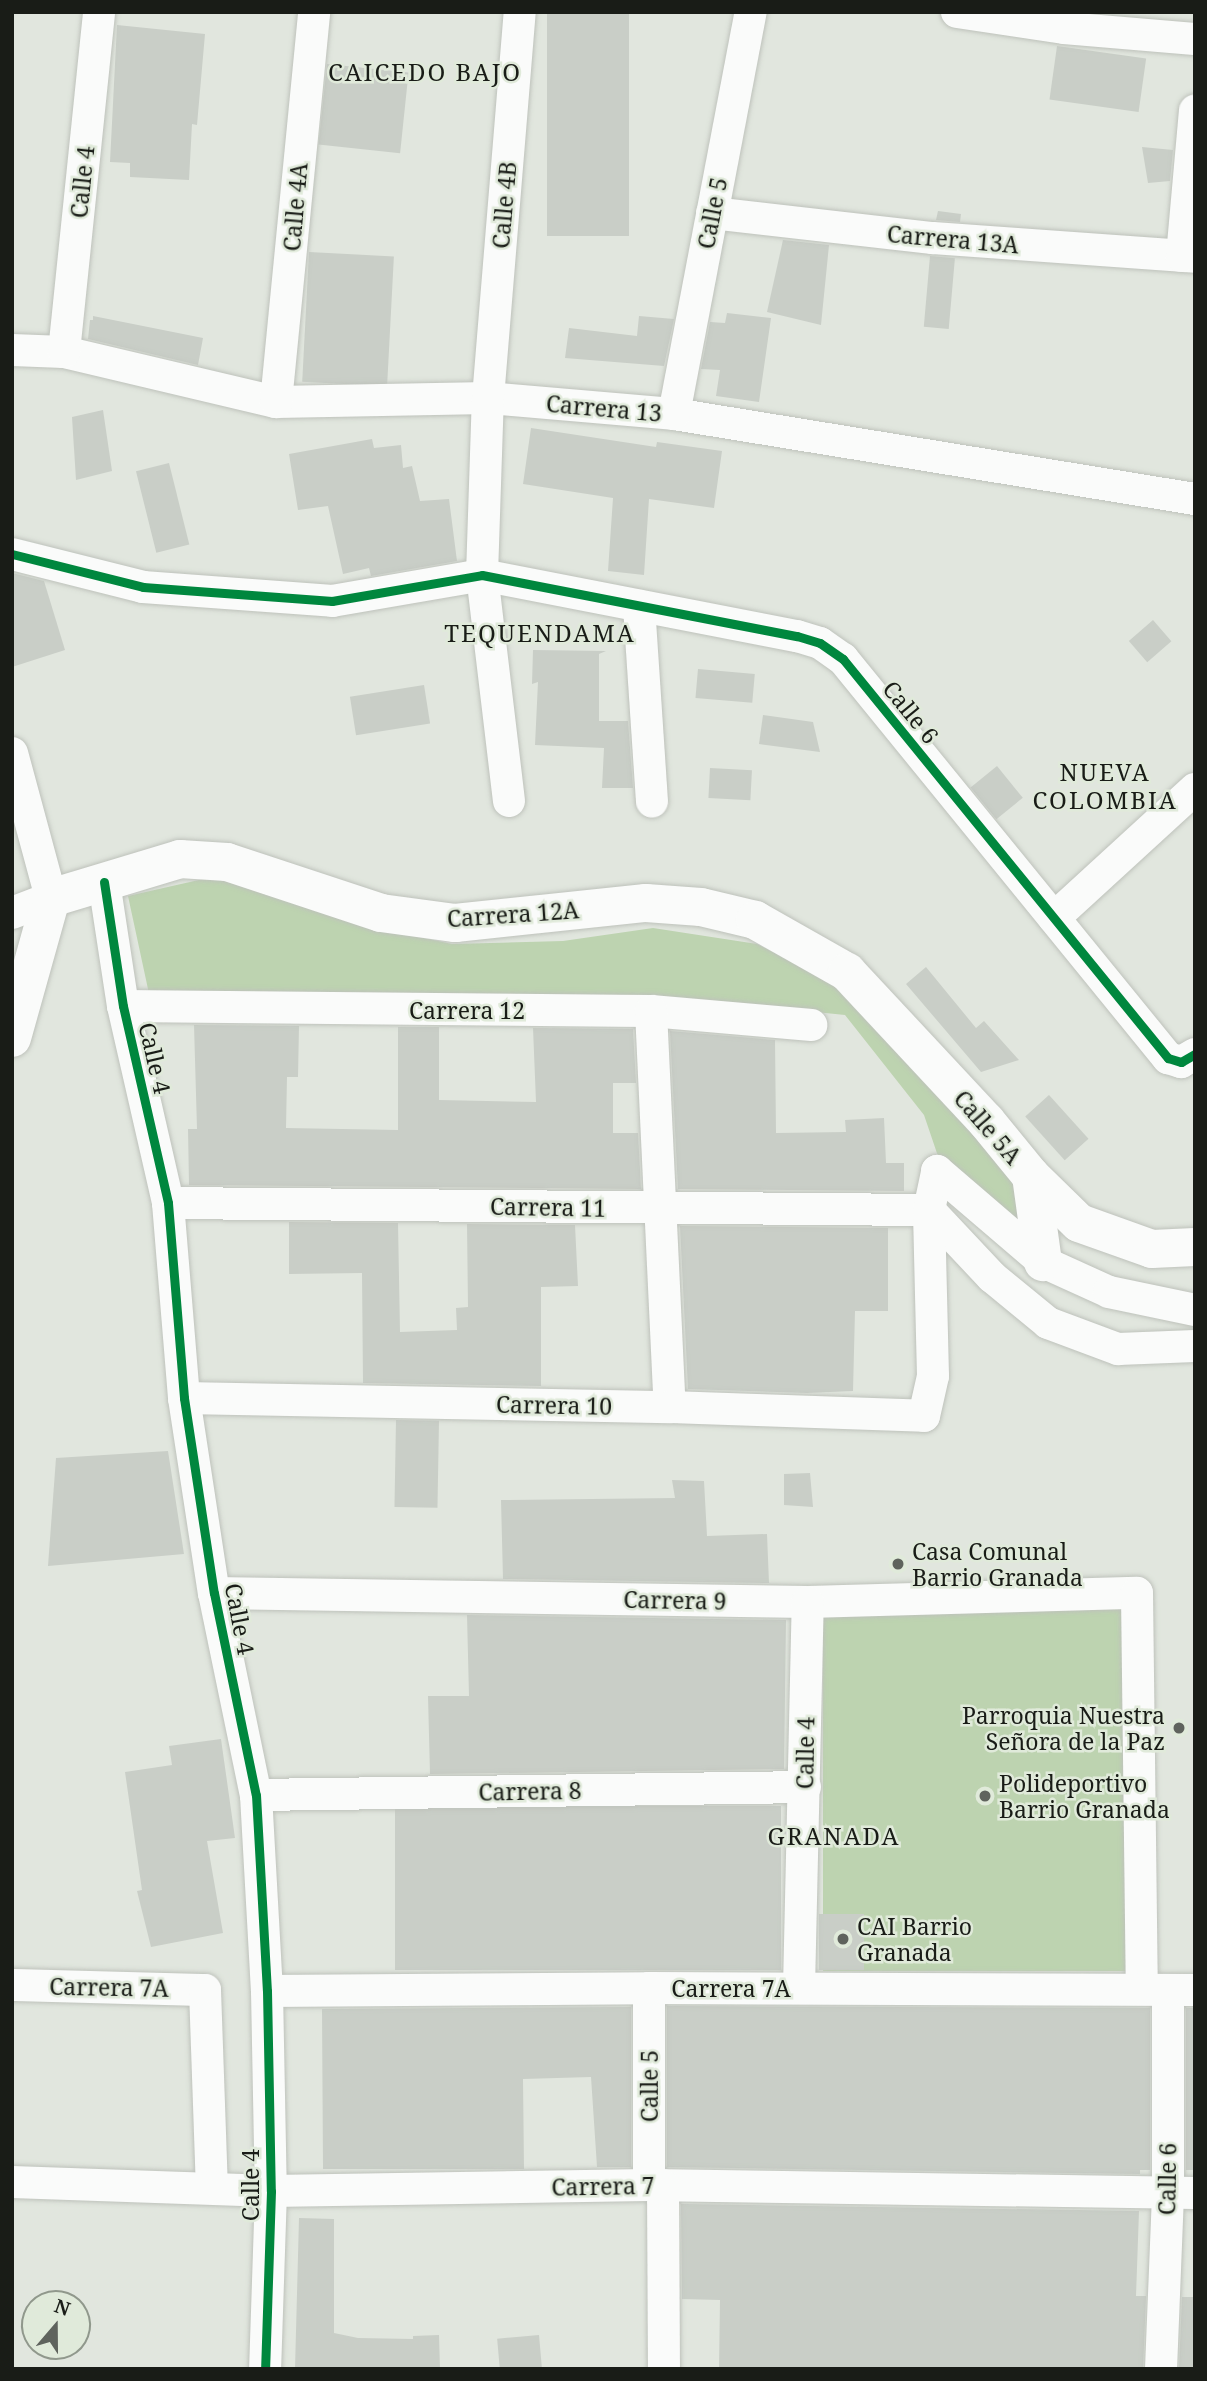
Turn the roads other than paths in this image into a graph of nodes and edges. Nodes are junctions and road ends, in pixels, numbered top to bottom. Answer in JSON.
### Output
{"nodes":[{"id":1,"x":99,"y":12,"type":"edge"},
{"id":2,"x":314,"y":12,"type":"edge"},
{"id":3,"x":520,"y":12,"type":"edge"},
{"id":4,"x":751,"y":12,"type":"edge"},
{"id":5,"x":957,"y":12,"type":"edge"},
{"id":6,"x":1065,"y":20,"type":"edge"},
{"id":7,"x":1195,"y":39,"type":"edge"},
{"id":8,"x":1195,"y":111,"type":"edge"},
{"id":9,"x":712,"y":213,"type":"junction"},
{"id":10,"x":1189,"y":257,"type":"edge"},
{"id":11,"x":12,"y":350,"type":"edge"},
{"id":12,"x":64,"y":352,"type":"junction"},
{"id":13,"x":488,"y":398,"type":"junction"},
{"id":14,"x":276,"y":402,"type":"junction"},
{"id":15,"x":674,"y":414,"type":"junction"},
{"id":16,"x":1195,"y":499,"type":"edge"},
{"id":17,"x":12,"y":554,"type":"edge"},
{"id":18,"x":482,"y":575,"type":"junction"},
{"id":19,"x":639,"y":606,"type":"junction"},
{"id":20,"x":12,"y":753,"type":"edge"},
{"id":21,"x":1195,"y":789,"type":"edge"},
{"id":22,"x":509,"y":801,"type":"dead end"},
{"id":23,"x":652,"y":802,"type":"dead end"},
{"id":24,"x":104,"y":882,"type":"junction"},
{"id":25,"x":51,"y":898,"type":"junction"},
{"id":26,"x":12,"y":913,"type":"edge"},
{"id":27,"x":1054,"y":918,"type":"junction"},
{"id":28,"x":847,"y":972,"type":"joint"},
{"id":29,"x":123,"y":1006,"type":"junction"},
{"id":30,"x":651,"y":1011,"type":"junction"},
{"id":31,"x":811,"y":1025,"type":"dead end"},
{"id":32,"x":12,"y":1038,"type":"edge"},
{"id":33,"x":1194,"y":1055,"type":"edge"},
{"id":34,"x":1031,"y":1177,"type":"junction"},
{"id":35,"x":168,"y":1203,"type":"junction"},
{"id":36,"x":660,"y":1208,"type":"junction"},
{"id":37,"x":929,"y":1210,"type":"junction"},
{"id":38,"x":1195,"y":1247,"type":"edge"},
{"id":39,"x":1043,"y":1262,"type":"junction"},
{"id":40,"x":1195,"y":1310,"type":"edge"},
{"id":41,"x":1195,"y":1346,"type":"edge"},
{"id":42,"x":184,"y":1398,"type":"junction"},
{"id":43,"x":670,"y":1407,"type":"junction"},
{"id":44,"x":214,"y":1593,"type":"junction"},
{"id":45,"x":1136,"y":1593,"type":"joint"},
{"id":46,"x":808,"y":1602,"type":"junction"},
{"id":47,"x":805,"y":1787,"type":"junction"},
{"id":48,"x":256,"y":1795,"type":"junction"},
{"id":49,"x":12,"y":1985,"type":"edge"},
{"id":50,"x":649,"y":1987,"type":"junction"},
{"id":51,"x":799,"y":1988,"type":"junction"},
{"id":52,"x":1168,"y":1990,"type":"edge"},
{"id":53,"x":267,"y":1991,"type":"junction"},
{"id":54,"x":12,"y":2182,"type":"edge"},
{"id":55,"x":656,"y":2185,"type":"junction"},
{"id":56,"x":212,"y":2187,"type":"junction"},
{"id":57,"x":271,"y":2192,"type":"junction"},
{"id":58,"x":1181,"y":2193,"type":"edge"},
{"id":59,"x":265,"y":2369,"type":"edge"},
{"id":60,"x":664,"y":2369,"type":"edge"},
{"id":61,"x":1161,"y":2369,"type":"edge"}],
"edges":[{"from":1,"to":12,"type":"street","name":"Calle 4"},
{"from":2,"to":14,"type":"street","name":"Calle 4A"},
{"from":3,"to":13,"type":"street","name":"Calle 4B"},
{"from":4,"to":9,"type":"street","name":"Calle 5"},
{"from":5,"to":6,"type":"street"},
{"from":6,"to":7,"type":"street"},
{"from":8,"to":10,"type":"street"},
{"from":9,"to":10,"type":"street","name":"Carrera 13A"},
{"from":9,"to":15,"type":"street","name":"Calle 5"},
{"from":11,"to":12,"type":"street","name":"Carrera 13"},
{"from":12,"to":14,"type":"street","name":"Carrera 13"},
{"from":13,"to":14,"type":"street","name":"Carrera 13"},
{"from":13,"to":15,"type":"street","name":"Carrera 13"},
{"from":13,"to":18,"type":"street","name":"Calle 4B"},
{"from":15,"to":16,"type":"street","name":"Carrera 13"},
{"from":17,"to":18,"type":"street"},
{"from":18,"to":19,"type":"street","name":"Calle 6"},
{"from":18,"to":22,"type":"street","name":"Calle 4B"},
{"from":19,"to":23,"type":"street"},
{"from":19,"to":27,"type":"street","name":"Calle 6"},
{"from":20,"to":25,"type":"street"},
{"from":21,"to":27,"type":"street"},
{"from":24,"to":25,"type":"street","name":"Carrera 12A"},
{"from":24,"to":28,"type":"street","name":"Carrera 12A"},
{"from":24,"to":29,"type":"street","name":"Calle 4"},
{"from":25,"to":26,"type":"street","name":"Carrera 12A"},
{"from":25,"to":32,"type":"street"},
{"from":27,"to":33,"type":"street","name":"Calle 6"},
{"from":28,"to":34,"type":"street","name":"Calle 5A"},
{"from":29,"to":30,"type":"street","name":"Carrera 12"},
{"from":29,"to":35,"type":"street","name":"Calle 4"},
{"from":30,"to":31,"type":"street","name":"Carrera 12"},
{"from":30,"to":36,"type":"street"},
{"from":34,"to":38,"type":"street","name":"Calle 5A"},
{"from":34,"to":39,"type":"street"},
{"from":35,"to":36,"type":"street","name":"Carrera 11"},
{"from":35,"to":42,"type":"street","name":"Calle 4"},
{"from":36,"to":37,"type":"street","name":"Carrera 11"},
{"from":36,"to":43,"type":"street"},
{"from":37,"to":39,"type":"street"},
{"from":37,"to":41,"type":"street"},
{"from":37,"to":43,"type":"street","name":"Carrera 10"},
{"from":39,"to":40,"type":"street"},
{"from":42,"to":43,"type":"street","name":"Carrera 10"},
{"from":42,"to":44,"type":"street","name":"Calle 4"},
{"from":44,"to":46,"type":"street","name":"Carrera 9"},
{"from":44,"to":48,"type":"street","name":"Calle 4"},
{"from":45,"to":46,"type":"street","name":"Carrera 9"},
{"from":45,"to":52,"type":"street","name":"Calle 6"},
{"from":46,"to":47,"type":"street","name":"Calle 4"},
{"from":47,"to":48,"type":"street","name":"Carrera 8"},
{"from":47,"to":51,"type":"street","name":"Calle 4"},
{"from":48,"to":53,"type":"street","name":"Calle 4"},
{"from":49,"to":56,"type":"street","name":"Carrera 7A"},
{"from":50,"to":51,"type":"street","name":"Carrera 7A"},
{"from":50,"to":53,"type":"street","name":"Carrera 7A"},
{"from":50,"to":55,"type":"street","name":"Calle 5"},
{"from":51,"to":52,"type":"street","name":"Carrera 7A"},
{"from":52,"to":58,"type":"street","name":"Calle 6"},
{"from":53,"to":57,"type":"street","name":"Calle 4"},
{"from":54,"to":56,"type":"street","name":"Carrera 7"},
{"from":55,"to":57,"type":"street","name":"Carrera 7"},
{"from":55,"to":58,"type":"street","name":"Carrera 7"},
{"from":55,"to":60,"type":"street","name":"Calle 5"},
{"from":56,"to":57,"type":"street","name":"Carrera 7"},
{"from":57,"to":59,"type":"street","name":"Calle 4"},
{"from":58,"to":61,"type":"street","name":"Calle 6"}]}
